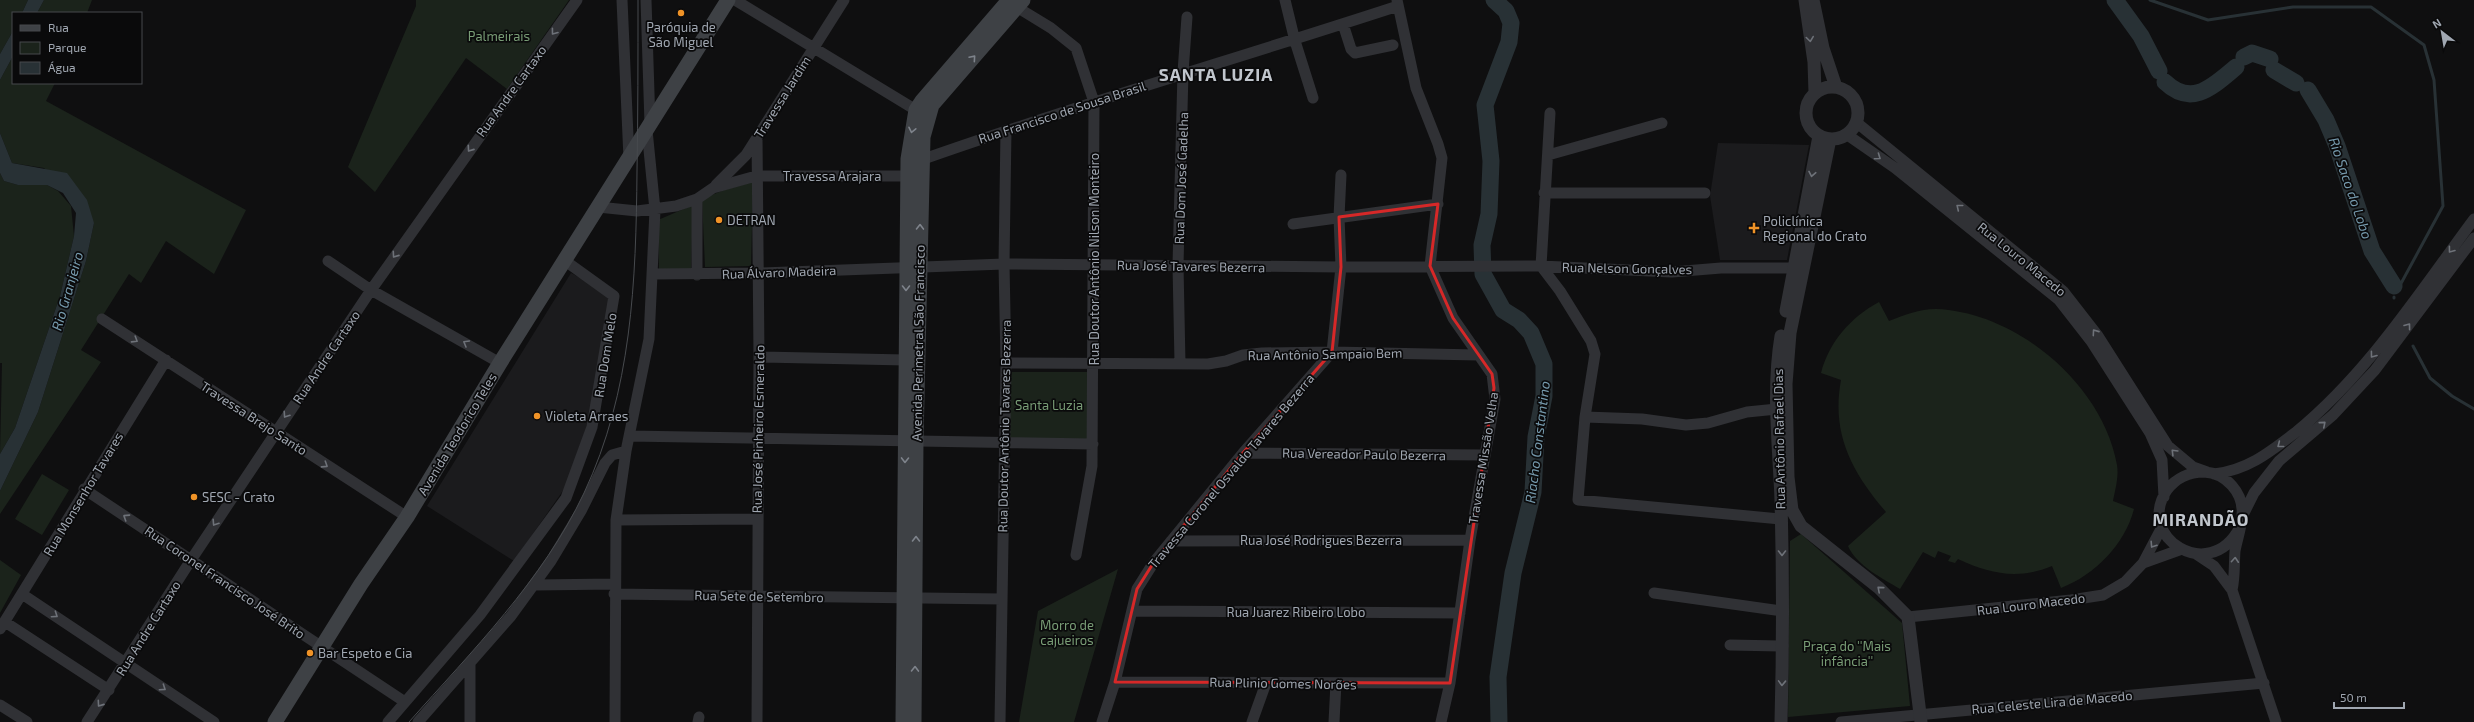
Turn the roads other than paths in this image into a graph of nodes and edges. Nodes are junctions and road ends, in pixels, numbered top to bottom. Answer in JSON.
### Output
{"nodes":[{"id":1,"x":577,"y":0,"type":"edge"},
{"id":2,"x":622,"y":0,"type":"edge"},
{"id":3,"x":646,"y":0,"type":"edge"},
{"id":4,"x":728,"y":0,"type":"edge"},
{"id":5,"x":735,"y":0,"type":"edge"},
{"id":6,"x":844,"y":0,"type":"edge"},
{"id":7,"x":1285,"y":0,"type":"edge"},
{"id":8,"x":1804,"y":0,"type":"edge"},
{"id":9,"x":1813,"y":0,"type":"edge"},
{"id":10,"x":1013,"y":2,"type":"edge"},
{"id":11,"x":1398,"y":3,"type":"edge"},
{"id":12,"x":1187,"y":17,"type":"dead end"},
{"id":13,"x":1343,"y":24,"type":"junction"},
{"id":14,"x":1294,"y":40,"type":"junction"},
{"id":15,"x":1393,"y":45,"type":"dead end"},
{"id":16,"x":814,"y":47,"type":"junction"},
{"id":17,"x":955,"y":71,"type":"junction"},
{"id":18,"x":1183,"y":72,"type":"junction"},
{"id":19,"x":1836,"y":87,"type":"junction"},
{"id":20,"x":1815,"y":93,"type":"junction"},
{"id":21,"x":1313,"y":98,"type":"dead end"},
{"id":22,"x":1094,"y":102,"type":"junction"},
{"id":23,"x":916,"y":110,"type":"junction"},
{"id":24,"x":1550,"y":114,"type":"dead end"},
{"id":25,"x":1856,"y":122,"type":"junction"},
{"id":26,"x":1662,"y":123,"type":"dead end"},
{"id":27,"x":648,"y":127,"type":"junction"},
{"id":28,"x":1006,"y":130,"type":"junction"},
{"id":29,"x":1846,"y":134,"type":"junction"},
{"id":30,"x":757,"y":137,"type":"junction"},
{"id":31,"x":1825,"y":137,"type":"junction"},
{"id":32,"x":1548,"y":155,"type":"junction"},
{"id":33,"x":629,"y":159,"type":"junction"},
{"id":34,"x":914,"y":159,"type":"junction"},
{"id":35,"x":756,"y":176,"type":"junction"},
{"id":36,"x":908,"y":176,"type":"junction"},
{"id":37,"x":1341,"y":176,"type":"dead end"},
{"id":38,"x":713,"y":188,"type":"junction"},
{"id":39,"x":1544,"y":193,"type":"junction"},
{"id":40,"x":1705,"y":193,"type":"dead end"},
{"id":41,"x":698,"y":199,"type":"junction"},
{"id":42,"x":1438,"y":204,"type":"junction"},
{"id":43,"x":598,"y":207,"type":"junction"},
{"id":44,"x":655,"y":210,"type":"junction"},
{"id":45,"x":1339,"y":217,"type":"junction"},
{"id":46,"x":2474,"y":219,"type":"edge"},
{"id":47,"x":1293,"y":224,"type":"dead end"},
{"id":48,"x":2474,"y":238,"type":"edge"},
{"id":49,"x":564,"y":260,"type":"junction"},
{"id":50,"x":328,"y":261,"type":"dead end"},
{"id":51,"x":1004,"y":264,"type":"junction"},
{"id":52,"x":1093,"y":264,"type":"junction"},
{"id":53,"x":1178,"y":265,"type":"junction"},
{"id":54,"x":1430,"y":266,"type":"junction"},
{"id":55,"x":1475,"y":266,"type":"joint"},
{"id":56,"x":1541,"y":266,"type":"junction"},
{"id":57,"x":913,"y":267,"type":"junction"},
{"id":58,"x":1341,"y":267,"type":"junction"},
{"id":59,"x":1798,"y":268,"type":"junction"},
{"id":60,"x":759,"y":273,"type":"junction"},
{"id":61,"x":652,"y":274,"type":"junction"},
{"id":62,"x":697,"y":275,"type":"junction"},
{"id":63,"x":371,"y":290,"type":"junction"},
{"id":64,"x":102,"y":319,"type":"dead end"},
{"id":65,"x":1332,"y":352,"type":"junction"},
{"id":66,"x":1478,"y":355,"type":"junction"},
{"id":67,"x":759,"y":357,"type":"junction"},
{"id":68,"x":166,"y":360,"type":"junction"},
{"id":69,"x":906,"y":360,"type":"junction"},
{"id":70,"x":500,"y":362,"type":"junction"},
{"id":71,"x":1094,"y":362,"type":"junction"},
{"id":72,"x":1006,"y":363,"type":"junction"},
{"id":73,"x":1180,"y":363,"type":"junction"},
{"id":74,"x":1777,"y":409,"type":"junction"},
{"id":75,"x":1585,"y":417,"type":"junction"},
{"id":76,"x":275,"y":432,"type":"junction"},
{"id":77,"x":629,"y":436,"type":"junction"},
{"id":78,"x":758,"y":438,"type":"junction"},
{"id":79,"x":1783,"y":439,"type":"junction"},
{"id":80,"x":911,"y":440,"type":"junction"},
{"id":81,"x":1004,"y":444,"type":"junction"},
{"id":82,"x":1093,"y":444,"type":"junction"},
{"id":83,"x":626,"y":451,"type":"junction"},
{"id":84,"x":1243,"y":453,"type":"junction"},
{"id":85,"x":1484,"y":455,"type":"junction"},
{"id":86,"x":2210,"y":473,"type":"junction"},
{"id":87,"x":84,"y":489,"type":"junction"},
{"id":88,"x":2164,"y":497,"type":"junction"},
{"id":89,"x":2242,"y":515,"type":"junction"},
{"id":90,"x":407,"y":517,"type":"junction"},
{"id":91,"x":757,"y":519,"type":"junction"},
{"id":92,"x":1781,"y":519,"type":"junction"},
{"id":93,"x":616,"y":520,"type":"junction"},
{"id":94,"x":1801,"y":526,"type":"junction"},
{"id":95,"x":2162,"y":527,"type":"junction"},
{"id":96,"x":2239,"y":529,"type":"junction"},
{"id":97,"x":1782,"y":533,"type":"junction"},
{"id":98,"x":1470,"y":540,"type":"junction"},
{"id":99,"x":1171,"y":541,"type":"junction"},
{"id":100,"x":2182,"y":549,"type":"junction"},
{"id":101,"x":2196,"y":554,"type":"junction"},
{"id":102,"x":1076,"y":555,"type":"dead end"},
{"id":103,"x":191,"y":560,"type":"junction"},
{"id":104,"x":2143,"y":563,"type":"junction"},
{"id":105,"x":535,"y":585,"type":"junction"},
{"id":106,"x":614,"y":589,"type":"junction"},
{"id":107,"x":2232,"y":590,"type":"junction"},
{"id":108,"x":1654,"y":593,"type":"dead end"},
{"id":109,"x":22,"y":594,"type":"junction"},
{"id":110,"x":756,"y":595,"type":"junction"},
{"id":111,"x":910,"y":598,"type":"junction"},
{"id":112,"x":1002,"y":599,"type":"junction"},
{"id":113,"x":1132,"y":611,"type":"junction"},
{"id":114,"x":1782,"y":611,"type":"junction"},
{"id":115,"x":1460,"y":614,"type":"junction"},
{"id":116,"x":1908,"y":616,"type":"junction"},
{"id":117,"x":2,"y":625,"type":"edge"},
{"id":118,"x":1730,"y":645,"type":"dead end"},
{"id":119,"x":322,"y":646,"type":"junction"},
{"id":120,"x":1783,"y":646,"type":"junction"},
{"id":121,"x":126,"y":663,"type":"junction"},
{"id":122,"x":470,"y":663,"type":"junction"},
{"id":123,"x":1115,"y":682,"type":"junction"},
{"id":124,"x":1266,"y":683,"type":"junction"},
{"id":125,"x":1336,"y":683,"type":"junction"},
{"id":126,"x":2264,"y":683,"type":"junction"},
{"id":127,"x":1450,"y":684,"type":"junction"},
{"id":128,"x":109,"y":690,"type":"junction"},
{"id":129,"x":909,"y":692,"type":"junction"},
{"id":130,"x":405,"y":702,"type":"junction"},
{"id":131,"x":0,"y":705,"type":"edge"},
{"id":132,"x":1920,"y":718,"type":"edge"},
{"id":133,"x":27,"y":722,"type":"edge"},
{"id":134,"x":87,"y":722,"type":"edge"},
{"id":135,"x":214,"y":722,"type":"edge"},
{"id":136,"x":275,"y":722,"type":"edge"},
{"id":137,"x":388,"y":722,"type":"edge"},
{"id":138,"x":418,"y":722,"type":"edge"},
{"id":139,"x":470,"y":722,"type":"edge"},
{"id":140,"x":614,"y":722,"type":"edge"},
{"id":141,"x":756,"y":722,"type":"edge"},
{"id":142,"x":903,"y":722,"type":"edge"},
{"id":143,"x":914,"y":722,"type":"edge"},
{"id":144,"x":1000,"y":722,"type":"edge"},
{"id":145,"x":1102,"y":722,"type":"edge"},
{"id":146,"x":1252,"y":722,"type":"edge"},
{"id":147,"x":1334,"y":722,"type":"edge"},
{"id":148,"x":1441,"y":722,"type":"edge"},
{"id":149,"x":1781,"y":722,"type":"edge"},
{"id":150,"x":1845,"y":722,"type":"edge"},
{"id":151,"x":2276,"y":722,"type":"edge"}],
"edges":[{"from":1,"to":63,"type":"street","name":"Rua Andre Cartaxo","one_way":true},
{"from":2,"to":33,"type":"street"},
{"from":3,"to":27,"type":"street"},
{"from":4,"to":27,"type":"main road","name":"Avenida Teodorico Teles"},
{"from":5,"to":16,"type":"street"},
{"from":6,"to":16,"type":"street","name":"Travessa Jardim"},
{"from":7,"to":14,"type":"street"},
{"from":8,"to":20,"type":"street","one_way":true},
{"from":9,"to":19,"type":"street"},
{"from":10,"to":17,"type":"main road","name":"Avenida Perimetral São Francisco"},
{"from":10,"to":22,"type":"street","name":"Rua Doutor Antônio Nilson Monteiro"},
{"from":11,"to":13,"type":"street","name":"Rua Francisco de Sousa Brasil"},
{"from":11,"to":42,"type":"street"},
{"from":12,"to":18,"type":"street","name":"Rua Dom José Gadelha"},
{"from":13,"to":14,"type":"street","name":"Rua Francisco de Sousa Brasil"},
{"from":13,"to":15,"type":"street"},
{"from":14,"to":18,"type":"street","name":"Rua Francisco de Sousa Brasil"},
{"from":14,"to":21,"type":"street"},
{"from":16,"to":23,"type":"street"},
{"from":16,"to":30,"type":"street","name":"Travessa Jardim"},
{"from":17,"to":23,"type":"main road","name":"Avenida Perimetral São Francisco"},
{"from":17,"to":34,"type":"main road","name":"Avenida Perimetral São Francisco"},
{"from":18,"to":22,"type":"street","name":"Rua Francisco de Sousa Brasil"},
{"from":18,"to":53,"type":"street","name":"Rua Dom José Gadelha"},
{"from":19,"to":20,"type":"street"},
{"from":19,"to":25,"type":"street"},
{"from":20,"to":31,"type":"street"},
{"from":22,"to":28,"type":"street","name":"Rua Francisco de Sousa Brasil"},
{"from":22,"to":52,"type":"street","name":"Rua Doutor Antônio Nilson Monteiro"},
{"from":23,"to":34,"type":"main road","name":"Avenida Perimetral São Francisco","one_way":true},
{"from":24,"to":32,"type":"street"},
{"from":25,"to":29,"type":"street"},
{"from":86,"to":25,"type":"street","name":"Rua Louro Macedo","one_way":true},
{"from":26,"to":32,"type":"street"},
{"from":27,"to":33,"type":"main road","name":"Avenida Teodorico Teles"},
{"from":27,"to":44,"type":"street"},
{"from":28,"to":34,"type":"street","name":"Rua Francisco de Sousa Brasil"},
{"from":28,"to":51,"type":"street","name":"Rua Doutor Antônio Tavares Bezerra"},
{"from":29,"to":31,"type":"street"},
{"from":29,"to":88,"type":"street","name":"Rua Louro Macedo","one_way":true},
{"from":30,"to":35,"type":"street","name":"Rua José Pinheiro Esmeraldo"},
{"from":30,"to":38,"type":"street","name":"Travessa Jardim"},
{"from":31,"to":59,"type":"street","name":"Rua Antônio Rafael Dias"},
{"from":32,"to":39,"type":"street"},
{"from":33,"to":43,"type":"main road","name":"Avenida Teodorico Teles"},
{"from":34,"to":36,"type":"main road","name":"Avenida Perimetral São Francisco"},
{"from":57,"to":34,"type":"main road","name":"Avenida Perimetral São Francisco","one_way":true},
{"from":35,"to":36,"type":"street","name":"Travessa Arajara"},
{"from":35,"to":38,"type":"street","name":"Travessa Jardim"},
{"from":35,"to":60,"type":"street","name":"Rua José Pinheiro Esmeraldo"},
{"from":36,"to":57,"type":"main road","name":"Avenida Perimetral São Francisco"},
{"from":37,"to":45,"type":"street"},
{"from":38,"to":41,"type":"street","name":"Travessa Jardim"},
{"from":39,"to":40,"type":"street"},
{"from":39,"to":56,"type":"street"},
{"from":41,"to":44,"type":"street","name":"Travessa Jardim"},
{"from":41,"to":62,"type":"street"},
{"from":42,"to":45,"type":"street"},
{"from":42,"to":54,"type":"street"},
{"from":43,"to":44,"type":"street","name":"Travessa Jardim"},
{"from":43,"to":49,"type":"main road","name":"Avenida Teodorico Teles"},
{"from":44,"to":61,"type":"street"},
{"from":45,"to":47,"type":"street"},
{"from":45,"to":58,"type":"street"},
{"from":46,"to":86,"type":"street","one_way":true},
{"from":89,"to":48,"type":"street","one_way":true},
{"from":49,"to":70,"type":"main road","name":"Avenida Teodorico Teles"},
{"from":49,"to":130,"type":"street","name":"Rua Dom Melo"},
{"from":50,"to":63,"type":"street"},
{"from":51,"to":52,"type":"street","name":"Rua José Tavares Bezerra"},
{"from":51,"to":57,"type":"street","name":"Rua José Tavares Bezerra"},
{"from":51,"to":72,"type":"street","name":"Rua Doutor Antônio Tavares Bezerra"},
{"from":52,"to":53,"type":"street","name":"Rua José Tavares Bezerra"},
{"from":52,"to":71,"type":"street","name":"Rua Doutor Antônio Nilson Monteiro"},
{"from":53,"to":58,"type":"street","name":"Rua José Tavares Bezerra"},
{"from":53,"to":73,"type":"street","name":"Rua Dom José Gadelha"},
{"from":54,"to":55,"type":"street","name":"Rua José Tavares Bezerra"},
{"from":54,"to":58,"type":"street","name":"Rua José Tavares Bezerra"},
{"from":54,"to":66,"type":"street","name":"Travessa Missão Velha"},
{"from":55,"to":56,"type":"street","name":"Rua Nelson Gonçalves"},
{"from":56,"to":59,"type":"street","name":"Rua Nelson Gonçalves"},
{"from":56,"to":75,"type":"street"},
{"from":57,"to":60,"type":"street","name":"Rua Álvaro Madeira"},
{"from":57,"to":69,"type":"main road","name":"Avenida Perimetral São Francisco","one_way":true},
{"from":57,"to":80,"type":"main road","name":"Avenida Perimetral São Francisco"},
{"from":58,"to":65,"type":"street"},
{"from":59,"to":74,"type":"street","name":"Rua Antônio Rafael Dias"},
{"from":59,"to":79,"type":"street","name":"Rua Antônio Rafael Dias"},
{"from":60,"to":62,"type":"street","name":"Rua Álvaro Madeira"},
{"from":60,"to":67,"type":"street","name":"Rua José Pinheiro Esmeraldo"},
{"from":61,"to":62,"type":"street","name":"Rua Álvaro Madeira"},
{"from":61,"to":77,"type":"street"},
{"from":70,"to":63,"type":"street","one_way":true},
{"from":63,"to":76,"type":"street","name":"Rua Andre Cartaxo","one_way":true},
{"from":64,"to":68,"type":"street","name":"Travessa Brejo Santo","one_way":true},
{"from":65,"to":66,"type":"street","name":"Rua Antônio Sampaio Bem"},
{"from":65,"to":73,"type":"street","name":"Rua Antônio Sampaio Bem"},
{"from":65,"to":84,"type":"street","name":"Travessa Coronel Osvaldo Tavares Bezerra"},
{"from":66,"to":85,"type":"street","name":"Travessa Missão Velha"},
{"from":67,"to":69,"type":"street"},
{"from":67,"to":78,"type":"street","name":"Rua José Pinheiro Esmeraldo"},
{"from":68,"to":76,"type":"street","name":"Travessa Brejo Santo"},
{"from":68,"to":87,"type":"street","name":"Rua Monsenhor Tavares"},
{"from":69,"to":80,"type":"main road","name":"Avenida Perimetral São Francisco"},
{"from":70,"to":90,"type":"main road","name":"Avenida Teodorico Teles"},
{"from":71,"to":72,"type":"street","name":"Rua Antônio Sampaio Bem"},
{"from":71,"to":73,"type":"street","name":"Rua Antônio Sampaio Bem"},
{"from":71,"to":82,"type":"street","name":"Rua Doutor Antônio Nilson Monteiro"},
{"from":72,"to":81,"type":"street","name":"Rua Doutor Antônio Tavares Bezerra"},
{"from":74,"to":75,"type":"street"},
{"from":74,"to":79,"type":"street","name":"Rua Antônio Rafael Dias"},
{"from":75,"to":92,"type":"street"},
{"from":76,"to":90,"type":"street","name":"Travessa Brejo Santo","one_way":true},
{"from":76,"to":103,"type":"street","name":"Rua Andre Cartaxo","one_way":true},
{"from":77,"to":78,"type":"street"},
{"from":77,"to":83,"type":"street"},
{"from":78,"to":80,"type":"street"},
{"from":78,"to":91,"type":"street","name":"Rua José Pinheiro Esmeraldo"},
{"from":79,"to":92,"type":"street","name":"Rua Antônio Rafael Dias"},
{"from":79,"to":94,"type":"street","name":"Rua Antônio Rafael Dias"},
{"from":80,"to":81,"type":"street"},
{"from":80,"to":111,"type":"main road","name":"Avenida Perimetral São Francisco"},
{"from":81,"to":82,"type":"street"},
{"from":81,"to":112,"type":"street","name":"Rua Doutor Antônio Tavares Bezerra"},
{"from":82,"to":102,"type":"street","name":"Rua Doutor Antônio Nilson Monteiro"},
{"from":83,"to":93,"type":"street"},
{"from":83,"to":105,"type":"street"},
{"from":84,"to":85,"type":"street","name":"Rua Vereador Paulo Bezerra"},
{"from":84,"to":99,"type":"street","name":"Travessa Coronel Osvaldo Tavares Bezerra"},
{"from":85,"to":98,"type":"street","name":"Travessa Missão Velha"},
{"from":86,"to":88,"type":"street"},
{"from":86,"to":89,"type":"street"},
{"from":103,"to":87,"type":"street","name":"Rua Coronel Francisco José Brito","one_way":true},
{"from":87,"to":109,"type":"street","name":"Rua Monsenhor Tavares"},
{"from":88,"to":95,"type":"street"},
{"from":89,"to":96,"type":"street"},
{"from":90,"to":119,"type":"main road","name":"Avenida Teodorico Teles"},
{"from":91,"to":93,"type":"street"},
{"from":91,"to":110,"type":"street","name":"Rua José Pinheiro Esmeraldo"},
{"from":92,"to":97,"type":"street","name":"Rua Antônio Rafael Dias"},
{"from":93,"to":106,"type":"street"},
{"from":94,"to":97,"type":"street"},
{"from":116,"to":94,"type":"street","name":"Rua Antônio Rafael Dias","one_way":true},
{"from":95,"to":100,"type":"street"},
{"from":95,"to":104,"type":"street","name":"Rua Louro Macedo","one_way":true},
{"from":96,"to":101,"type":"street"},
{"from":107,"to":96,"type":"street","one_way":true},
{"from":97,"to":114,"type":"street","name":"Rua Antônio Rafael Dias","one_way":true},
{"from":98,"to":99,"type":"street","name":"Rua José Rodrigues Bezerra"},
{"from":98,"to":115,"type":"street","name":"Travessa Missão Velha"},
{"from":99,"to":113,"type":"street","name":"Travessa Coronel Osvaldo Tavares Bezerra"},
{"from":100,"to":101,"type":"street"},
{"from":100,"to":104,"type":"street","name":"Rua Louro Macedo"},
{"from":101,"to":107,"type":"street"},
{"from":103,"to":119,"type":"street","name":"Rua Coronel Francisco José Brito"},
{"from":103,"to":121,"type":"street","name":"Rua Andre Cartaxo"},
{"from":104,"to":116,"type":"street","name":"Rua Louro Macedo"},
{"from":105,"to":106,"type":"street","name":"Rua Sete de Setembro"},
{"from":105,"to":122,"type":"street"},
{"from":106,"to":110,"type":"street","name":"Rua Sete de Setembro"},
{"from":106,"to":140,"type":"street"},
{"from":107,"to":126,"type":"street"},
{"from":108,"to":114,"type":"street"},
{"from":109,"to":117,"type":"street","name":"Rua Monsenhor Tavares"},
{"from":109,"to":121,"type":"street","one_way":true},
{"from":110,"to":111,"type":"street","name":"Rua Sete de Setembro"},
{"from":110,"to":141,"type":"street","name":"Rua José Pinheiro Esmeraldo"},
{"from":111,"to":112,"type":"street","name":"Rua Sete de Setembro"},
{"from":111,"to":129,"type":"main road","name":"Avenida Perimetral São Francisco"},
{"from":112,"to":144,"type":"street","name":"Rua Doutor Antônio Tavares Bezerra"},
{"from":113,"to":115,"type":"street","name":"Rua Juarez Ribeiro Lobo"},
{"from":113,"to":123,"type":"street","name":"Travessa Coronel Osvaldo Tavares Bezerra"},
{"from":114,"to":120,"type":"street","name":"Rua Antônio Rafael Dias"},
{"from":115,"to":127,"type":"street","name":"Travessa Missão Velha"},
{"from":116,"to":132,"type":"street"},
{"from":117,"to":128,"type":"street"},
{"from":118,"to":120,"type":"street"},
{"from":119,"to":130,"type":"street","name":"Rua Coronel Francisco José Brito"},
{"from":119,"to":136,"type":"main road","name":"Avenida Teodorico Teles"},
{"from":120,"to":149,"type":"street","name":"Rua Antônio Rafael Dias","one_way":true},
{"from":121,"to":128,"type":"street","name":"Rua Andre Cartaxo"},
{"from":121,"to":135,"type":"street","one_way":true},
{"from":122,"to":138,"type":"street"},
{"from":122,"to":139,"type":"street"},
{"from":123,"to":124,"type":"street","name":"Rua Plinio Gomes Norões"},
{"from":123,"to":145,"type":"street","name":"Travessa Coronel Osvaldo Tavares Bezerra"},
{"from":124,"to":125,"type":"street","name":"Rua Plinio Gomes Norões"},
{"from":124,"to":146,"type":"street"},
{"from":125,"to":127,"type":"street","name":"Rua Plinio Gomes Norões"},
{"from":125,"to":147,"type":"street"},
{"from":126,"to":132,"type":"street","name":"Rua Celeste Lira de Macedo"},
{"from":126,"to":151,"type":"street"},
{"from":127,"to":148,"type":"street","name":"Travessa Missão Velha"},
{"from":128,"to":134,"type":"street","name":"Rua Andre Cartaxo","one_way":true},
{"from":129,"to":142,"type":"main road","name":"Avenida Perimetral São Francisco"},
{"from":129,"to":143,"type":"main road","name":"Avenida Perimetral São Francisco"},
{"from":130,"to":137,"type":"street"},
{"from":131,"to":133,"type":"street"},
{"from":132,"to":150,"type":"street","name":"Rua Celeste Lira de Macedo"}]}
